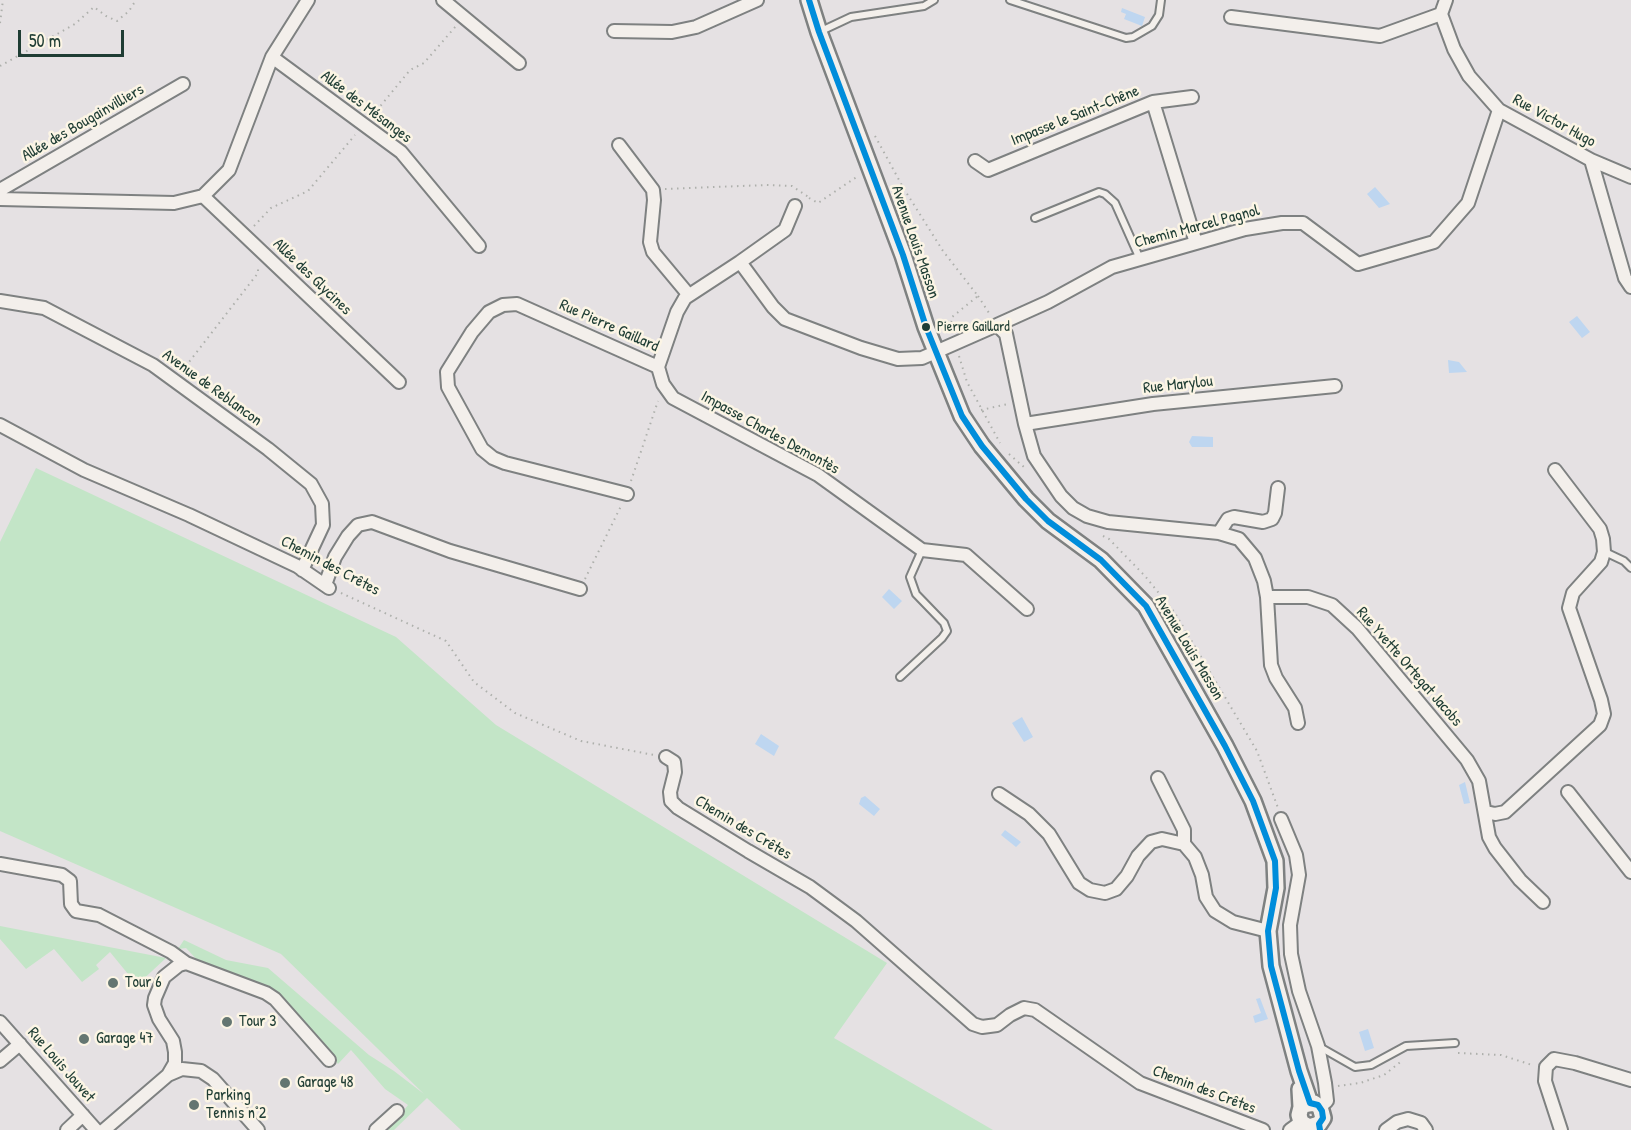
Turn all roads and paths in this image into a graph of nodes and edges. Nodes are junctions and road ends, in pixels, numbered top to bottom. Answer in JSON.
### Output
{"nodes":[{"id":1,"x":3,"y":0,"type":"edge"},
{"id":2,"x":136,"y":0,"type":"edge"},
{"id":3,"x":308,"y":0,"type":"edge"},
{"id":4,"x":443,"y":0,"type":"edge"},
{"id":5,"x":757,"y":0,"type":"edge"},
{"id":6,"x":809,"y":0,"type":"edge"},
{"id":7,"x":934,"y":0,"type":"edge"},
{"id":8,"x":1010,"y":0,"type":"edge"},
{"id":9,"x":1161,"y":0,"type":"edge"},
{"id":10,"x":1446,"y":0,"type":"edge"},
{"id":11,"x":1441,"y":14,"type":"junction"},
{"id":12,"x":464,"y":17,"type":"junction"},
{"id":13,"x":1231,"y":17,"type":"dead end"},
{"id":14,"x":0,"y":23,"type":"edge"},
{"id":15,"x":614,"y":31,"type":"dead end"},
{"id":16,"x":819,"y":32,"type":"junction"},
{"id":17,"x":272,"y":57,"type":"junction"},
{"id":18,"x":519,"y":63,"type":"dead end"},
{"id":19,"x":0,"y":66,"type":"edge"},
{"id":20,"x":183,"y":84,"type":"dead end"},
{"id":21,"x":1192,"y":97,"type":"dead end"},
{"id":22,"x":1154,"y":102,"type":"junction"},
{"id":23,"x":1499,"y":110,"type":"junction"},
{"id":24,"x":364,"y":125,"type":"junction"},
{"id":25,"x":872,"y":131,"type":"dead end"},
{"id":26,"x":619,"y":145,"type":"dead end"},
{"id":27,"x":1591,"y":160,"type":"junction"},
{"id":28,"x":975,"y":161,"type":"dead end"},
{"id":29,"x":870,"y":168,"type":"junction"},
{"id":30,"x":1631,"y":177,"type":"edge"},
{"id":31,"x":0,"y":190,"type":"edge"},
{"id":32,"x":653,"y":190,"type":"junction"},
{"id":33,"x":203,"y":196,"type":"junction"},
{"id":34,"x":810,"y":198,"type":"junction"},
{"id":35,"x":0,"y":199,"type":"edge"},
{"id":36,"x":795,"y":206,"type":"joint"},
{"id":37,"x":1035,"y":218,"type":"dead end"},
{"id":38,"x":256,"y":224,"type":"dead end"},
{"id":39,"x":1196,"y":243,"type":"junction"},
{"id":40,"x":478,"y":246,"type":"dead end"},
{"id":41,"x":260,"y":250,"type":"junction"},
{"id":42,"x":1140,"y":259,"type":"junction"},
{"id":43,"x":740,"y":262,"type":"junction"},
{"id":44,"x":1629,"y":281,"type":"edge"},
{"id":45,"x":688,"y":294,"type":"junction"},
{"id":46,"x":978,"y":296,"type":"junction"},
{"id":47,"x":0,"y":301,"type":"edge"},
{"id":48,"x":998,"y":325,"type":"junction"},
{"id":49,"x":955,"y":344,"type":"junction"},
{"id":50,"x":935,"y":352,"type":"junction"},
{"id":51,"x":658,"y":367,"type":"junction"},
{"id":52,"x":175,"y":381,"type":"junction"},
{"id":53,"x":399,"y":382,"type":"dead end"},
{"id":54,"x":1335,"y":386,"type":"dead end"},
{"id":55,"x":1021,"y":401,"type":"junction"},
{"id":56,"x":981,"y":410,"type":"dead end"},
{"id":57,"x":1025,"y":424,"type":"junction"},
{"id":58,"x":0,"y":426,"type":"edge"},
{"id":59,"x":1555,"y":470,"type":"dead end"},
{"id":60,"x":1278,"y":488,"type":"dead end"},
{"id":61,"x":627,"y":494,"type":"dead end"},
{"id":62,"x":1219,"y":533,"type":"junction"},
{"id":63,"x":922,"y":550,"type":"junction"},
{"id":64,"x":1604,"y":552,"type":"junction"},
{"id":65,"x":1631,"y":568,"type":"edge"},
{"id":66,"x":302,"y":570,"type":"junction"},
{"id":67,"x":327,"y":587,"type":"junction"},
{"id":68,"x":580,"y":589,"type":"dead end"},
{"id":69,"x":1267,"y":597,"type":"junction"},
{"id":70,"x":1028,"y":609,"type":"dead end"},
{"id":71,"x":900,"y":677,"type":"dead end"},
{"id":72,"x":1298,"y":723,"type":"dead end"},
{"id":73,"x":666,"y":757,"type":"joint"},
{"id":74,"x":1158,"y":778,"type":"dead end"},
{"id":75,"x":1568,"y":792,"type":"dead end"},
{"id":76,"x":999,"y":794,"type":"dead end"},
{"id":77,"x":1486,"y":812,"type":"junction"},
{"id":78,"x":1281,"y":819,"type":"dead end"},
{"id":79,"x":1184,"y":844,"type":"junction"},
{"id":80,"x":0,"y":864,"type":"edge"},
{"id":81,"x":1631,"y":872,"type":"edge"},
{"id":82,"x":1543,"y":902,"type":"dead end"},
{"id":83,"x":1269,"y":931,"type":"junction"},
{"id":84,"x":186,"y":963,"type":"junction"},
{"id":85,"x":0,"y":1022,"type":"edge"},
{"id":86,"x":1455,"y":1043,"type":"dead end"},
{"id":87,"x":20,"y":1044,"type":"junction"},
{"id":88,"x":1318,"y":1046,"type":"junction"},
{"id":89,"x":1453,"y":1053,"type":"dead end"},
{"id":90,"x":1404,"y":1059,"type":"dead end"},
{"id":91,"x":329,"y":1060,"type":"dead end"},
{"id":92,"x":0,"y":1061,"type":"edge"},
{"id":93,"x":1546,"y":1067,"type":"junction"},
{"id":94,"x":168,"y":1075,"type":"junction"},
{"id":95,"x":1631,"y":1080,"type":"edge"},
{"id":96,"x":1326,"y":1089,"type":"junction"},
{"id":97,"x":397,"y":1111,"type":"dead end"},
{"id":98,"x":83,"y":1115,"type":"junction"},
{"id":99,"x":1309,"y":1120,"type":"edge"},
{"id":100,"x":67,"y":1130,"type":"edge"},
{"id":101,"x":96,"y":1130,"type":"edge"},
{"id":102,"x":104,"y":1130,"type":"edge"},
{"id":103,"x":258,"y":1130,"type":"edge"},
{"id":104,"x":376,"y":1130,"type":"edge"},
{"id":105,"x":1263,"y":1130,"type":"edge"},
{"id":106,"x":1386,"y":1130,"type":"edge"},
{"id":107,"x":1426,"y":1130,"type":"edge"},
{"id":108,"x":1561,"y":1130,"type":"edge"}],
"edges":[{"from":1,"to":14,"type":"path"},
{"from":2,"to":19,"type":"path"},
{"from":3,"to":17,"type":"street"},
{"from":4,"to":12,"type":"street"},
{"from":5,"to":15,"type":"street"},
{"from":6,"to":16,"type":"street","name":"Avenue Louis Masson"},
{"from":7,"to":16,"type":"lane"},
{"from":8,"to":9,"type":"lane"},
{"from":10,"to":11,"type":"street"},
{"from":11,"to":13,"type":"street"},
{"from":11,"to":23,"type":"street","name":"Rue Victor Hugo"},
{"from":12,"to":18,"type":"street"},
{"from":12,"to":24,"type":"path"},
{"from":16,"to":29,"type":"street","name":"Avenue Louis Masson"},
{"from":17,"to":24,"type":"street","name":"Allée des Mésanges"},
{"from":17,"to":33,"type":"street"},
{"from":20,"to":31,"type":"street","name":"Allée des Bougainvilliers"},
{"from":21,"to":22,"type":"street"},
{"from":22,"to":28,"type":"street","name":"Impasse le Saint-Chêne"},
{"from":22,"to":39,"type":"street","name":"Impasse le Saint-Chêne"},
{"from":23,"to":27,"type":"street","name":"Rue Victor Hugo"},
{"from":23,"to":39,"type":"street","name":"Chemin Marcel Pagnol"},
{"from":24,"to":38,"type":"path"},
{"from":24,"to":40,"type":"street","name":"Allée des Mésanges"},
{"from":25,"to":46,"type":"path"},
{"from":26,"to":32,"type":"street"},
{"from":27,"to":30,"type":"street","name":"Rue Victor Hugo"},
{"from":27,"to":44,"type":"street"},
{"from":29,"to":34,"type":"path"},
{"from":29,"to":50,"type":"street","name":"Avenue Louis Masson"},
{"from":32,"to":34,"type":"path"},
{"from":32,"to":45,"type":"street"},
{"from":33,"to":35,"type":"street"},
{"from":33,"to":41,"type":"street","name":"Allée des Glycines"},
{"from":34,"to":36,"type":"path"},
{"from":36,"to":43,"type":"street"},
{"from":37,"to":42,"type":"lane"},
{"from":39,"to":42,"type":"street","name":"Chemin Marcel Pagnol"},
{"from":41,"to":52,"type":"path"},
{"from":41,"to":53,"type":"street","name":"Allée des Glycines"},
{"from":42,"to":48,"type":"street","name":"Chemin Marcel Pagnol"},
{"from":43,"to":45,"type":"street"},
{"from":43,"to":50,"type":"street"},
{"from":45,"to":51,"type":"street","name":"Rue Pierre Gaillard"},
{"from":46,"to":48,"type":"path"},
{"from":46,"to":49,"type":"path"},
{"from":47,"to":52,"type":"street","name":"Avenue de Reblancon"},
{"from":48,"to":49,"type":"street"},
{"from":48,"to":55,"type":"street"},
{"from":49,"to":50,"type":"street"},
{"from":50,"to":83,"type":"street","name":"Avenue Louis Masson"},
{"from":51,"to":61,"type":"street","name":"Rue Pierre Gaillard"},
{"from":51,"to":63,"type":"street","name":"Impasse Charles Demontès"},
{"from":52,"to":66,"type":"street","name":"Avenue de Reblancon"},
{"from":54,"to":57,"type":"street","name":"Rue Marylou"},
{"from":55,"to":56,"type":"path"},
{"from":55,"to":57,"type":"street"},
{"from":57,"to":62,"type":"street"},
{"from":58,"to":66,"type":"street","name":"Chemin des Crêtes"},
{"from":59,"to":64,"type":"street"},
{"from":60,"to":62,"type":"street"},
{"from":62,"to":69,"type":"street"},
{"from":63,"to":70,"type":"street","name":"Impasse Charles Demontès"},
{"from":63,"to":71,"type":"lane"},
{"from":64,"to":65,"type":"lane"},
{"from":64,"to":77,"type":"street"},
{"from":66,"to":67,"type":"street","name":"Chemin des Crêtes"},
{"from":67,"to":68,"type":"street"},
{"from":67,"to":73,"type":"path","name":"Chemin des Crêtes"},
{"from":69,"to":72,"type":"street"},
{"from":69,"to":77,"type":"street","name":"Rue Yvette Ortegat Jacobs"},
{"from":73,"to":105,"type":"street","name":"Chemin des Crêtes"},
{"from":74,"to":79,"type":"street"},
{"from":75,"to":81,"type":"street"},
{"from":76,"to":79,"type":"street"},
{"from":77,"to":82,"type":"street","name":"Rue Yvette Ortegat Jacobs"},
{"from":78,"to":88,"type":"street","name":"Avenue Louis Masson"},
{"from":79,"to":83,"type":"street"},
{"from":80,"to":84,"type":"street"},
{"from":83,"to":99,"type":"street","name":"Avenue Louis Masson"},
{"from":84,"to":91,"type":"street"},
{"from":84,"to":94,"type":"street"},
{"from":85,"to":87,"type":"street","name":"Rue Louis Jouvet"},
{"from":86,"to":88,"type":"lane"},
{"from":87,"to":92,"type":"street"},
{"from":87,"to":98,"type":"street","name":"Rue Louis Jouvet"},
{"from":88,"to":96,"type":"street","name":"Avenue Louis Masson"},
{"from":89,"to":93,"type":"path"},
{"from":90,"to":96,"type":"path"},
{"from":93,"to":95,"type":"street"},
{"from":93,"to":108,"type":"street"},
{"from":94,"to":102,"type":"street"},
{"from":94,"to":103,"type":"street"},
{"from":96,"to":99,"type":"street","name":"Avenue Louis Masson"},
{"from":97,"to":104,"type":"street"},
{"from":98,"to":100,"type":"street"},
{"from":98,"to":101,"type":"street","name":"Rue Louis Jouvet"},
{"from":106,"to":107,"type":"street"}]}
